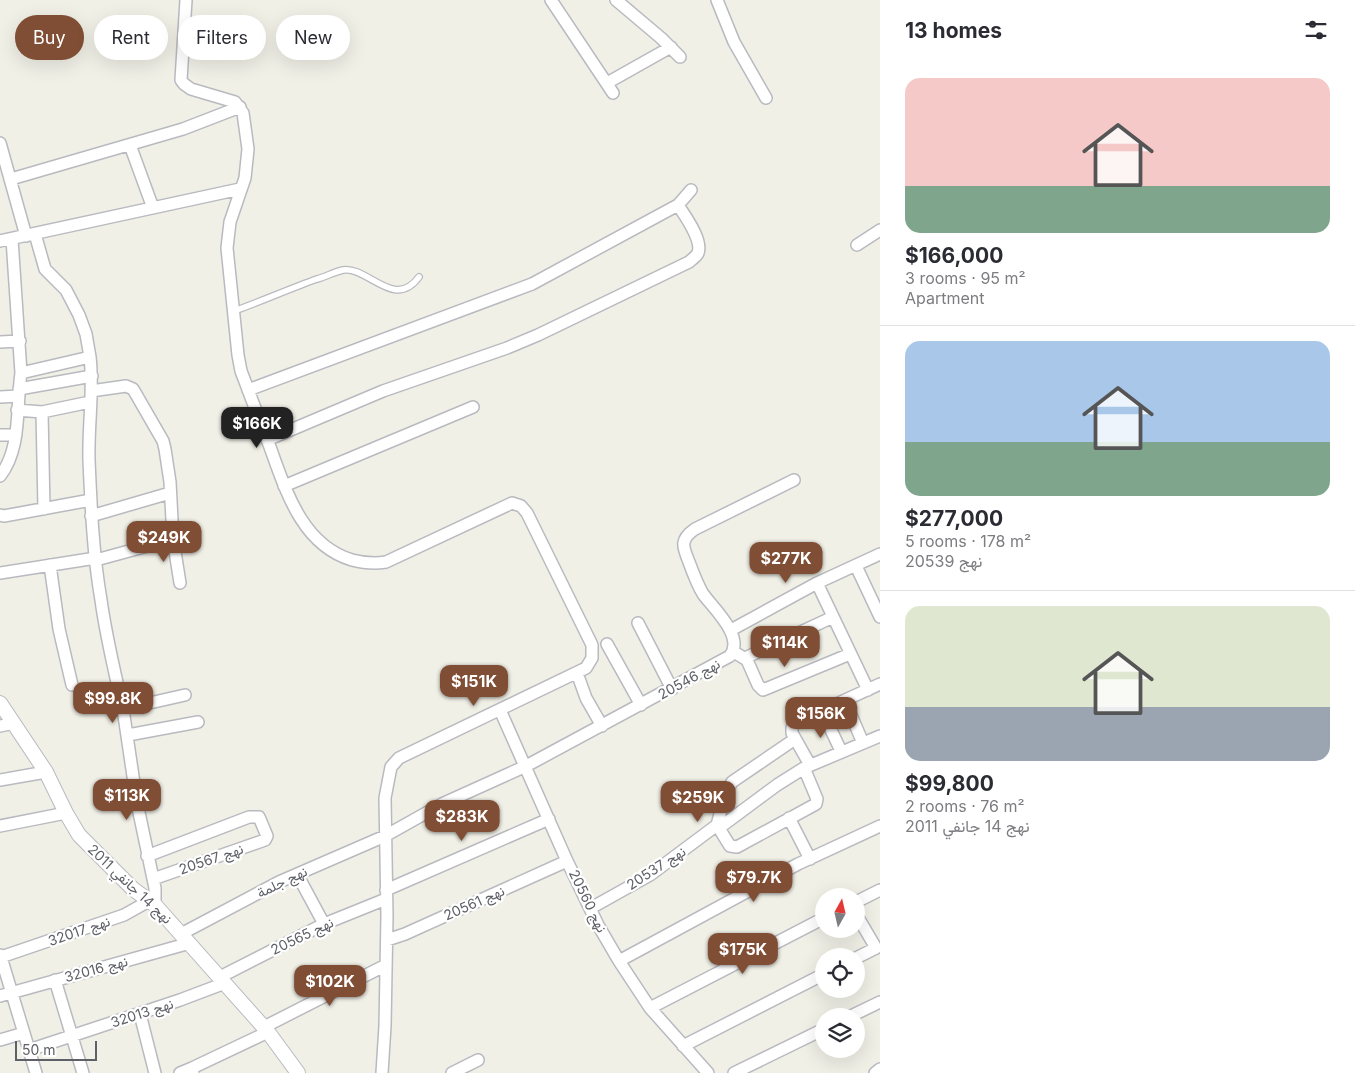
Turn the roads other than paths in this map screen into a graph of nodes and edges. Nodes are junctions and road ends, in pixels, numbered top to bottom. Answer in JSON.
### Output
{"nodes":[{"id":1,"x":186,"y":0,"type":"edge"},
{"id":2,"x":551,"y":0,"type":"edge"},
{"id":3,"x":616,"y":0,"type":"edge"},
{"id":4,"x":717,"y":0,"type":"edge"},
{"id":5,"x":671,"y":48,"type":"junction"},
{"id":6,"x":680,"y":57,"type":"dead end"},
{"id":7,"x":766,"y":98,"type":"dead end"},
{"id":8,"x":240,"y":107,"type":"junction"},
{"id":9,"x":0,"y":143,"type":"edge"},
{"id":10,"x":130,"y":145,"type":"junction"},
{"id":11,"x":11,"y":179,"type":"junction"},
{"id":12,"x":240,"y":189,"type":"junction"},
{"id":13,"x":691,"y":190,"type":"dead end"},
{"id":14,"x":678,"y":205,"type":"junction"},
{"id":15,"x":152,"y":208,"type":"junction"},
{"id":16,"x":880,"y":230,"type":"edge"},
{"id":17,"x":31,"y":235,"type":"junction"},
{"id":18,"x":12,"y":239,"type":"junction"},
{"id":19,"x":0,"y":241,"type":"edge"},
{"id":20,"x":857,"y":245,"type":"dead end"},
{"id":21,"x":419,"y":277,"type":"dead end"},
{"id":22,"x":234,"y":311,"type":"junction"},
{"id":23,"x":20,"y":341,"type":"junction"},
{"id":24,"x":0,"y":342,"type":"edge"},
{"id":25,"x":90,"y":357,"type":"junction"},
{"id":26,"x":21,"y":373,"type":"junction"},
{"id":27,"x":92,"y":376,"type":"junction"},
{"id":28,"x":248,"y":390,"type":"junction"},
{"id":29,"x":18,"y":393,"type":"junction"},
{"id":30,"x":0,"y":396,"type":"edge"},
{"id":31,"x":91,"y":396,"type":"junction"},
{"id":32,"x":472,"y":407,"type":"dead end"},
{"id":33,"x":17,"y":410,"type":"junction"},
{"id":34,"x":42,"y":412,"type":"junction"},
{"id":35,"x":0,"y":435,"type":"edge"},
{"id":36,"x":16,"y":435,"type":"junction"},
{"id":37,"x":267,"y":440,"type":"junction"},
{"id":38,"x":0,"y":476,"type":"edge"},
{"id":39,"x":794,"y":480,"type":"dead end"},
{"id":40,"x":284,"y":486,"type":"junction"},
{"id":41,"x":170,"y":494,"type":"junction"},
{"id":42,"x":91,"y":500,"type":"junction"},
{"id":43,"x":44,"y":509,"type":"junction"},
{"id":44,"x":0,"y":514,"type":"edge"},
{"id":45,"x":92,"y":516,"type":"junction"},
{"id":46,"x":173,"y":539,"type":"junction"},
{"id":47,"x":880,"y":554,"type":"edge"},
{"id":48,"x":96,"y":559,"type":"junction"},
{"id":49,"x":50,"y":565,"type":"junction"},
{"id":50,"x":856,"y":566,"type":"junction"},
{"id":51,"x":0,"y":573,"type":"edge"},
{"id":52,"x":180,"y":583,"type":"dead end"},
{"id":53,"x":817,"y":583,"type":"junction"},
{"id":54,"x":833,"y":617,"type":"junction"},
{"id":55,"x":880,"y":617,"type":"edge"},
{"id":56,"x":638,"y":623,"type":"dead end"},
{"id":57,"x":731,"y":630,"type":"junction"},
{"id":58,"x":607,"y":644,"type":"dead end"},
{"id":59,"x":734,"y":652,"type":"junction"},
{"id":60,"x":850,"y":654,"type":"junction"},
{"id":61,"x":745,"y":658,"type":"junction"},
{"id":62,"x":581,"y":671,"type":"junction"},
{"id":63,"x":72,"y":685,"type":"dead end"},
{"id":64,"x":874,"y":687,"type":"edge"},
{"id":65,"x":672,"y":689,"type":"junction"},
{"id":66,"x":185,"y":695,"type":"dead end"},
{"id":67,"x":845,"y":701,"type":"junction"},
{"id":68,"x":0,"y":703,"type":"edge"},
{"id":69,"x":642,"y":705,"type":"junction"},
{"id":70,"x":123,"y":708,"type":"junction"},
{"id":71,"x":500,"y":710,"type":"junction"},
{"id":72,"x":822,"y":711,"type":"junction"},
{"id":73,"x":198,"y":722,"type":"dead end"},
{"id":74,"x":14,"y":723,"type":"junction"},
{"id":75,"x":0,"y":726,"type":"edge"},
{"id":76,"x":602,"y":726,"type":"junction"},
{"id":77,"x":128,"y":735,"type":"junction"},
{"id":78,"x":880,"y":736,"type":"edge"},
{"id":79,"x":795,"y":739,"type":"junction"},
{"id":80,"x":863,"y":743,"type":"junction"},
{"id":81,"x":842,"y":751,"type":"junction"},
{"id":82,"x":526,"y":766,"type":"junction"},
{"id":83,"x":807,"y":766,"type":"junction"},
{"id":84,"x":46,"y":772,"type":"junction"},
{"id":85,"x":0,"y":780,"type":"edge"},
{"id":86,"x":66,"y":813,"type":"junction"},
{"id":87,"x":789,"y":818,"type":"junction"},
{"id":88,"x":549,"y":819,"type":"junction"},
{"id":89,"x":0,"y":826,"type":"edge"},
{"id":90,"x":718,"y":826,"type":"junction"},
{"id":91,"x":880,"y":826,"type":"edge"},
{"id":92,"x":385,"y":836,"type":"junction"},
{"id":93,"x":147,"y":856,"type":"junction"},
{"id":94,"x":810,"y":859,"type":"junction"},
{"id":95,"x":564,"y":862,"type":"junction"},
{"id":96,"x":297,"y":874,"type":"junction"},
{"id":97,"x":153,"y":879,"type":"junction"},
{"id":98,"x":880,"y":890,"type":"edge"},
{"id":99,"x":386,"y":894,"type":"junction"},
{"id":100,"x":865,"y":898,"type":"edge"},
{"id":101,"x":152,"y":903,"type":"junction"},
{"id":102,"x":591,"y":908,"type":"junction"},
{"id":103,"x":815,"y":923,"type":"edge"},
{"id":104,"x":324,"y":924,"type":"junction"},
{"id":105,"x":865,"y":928,"type":"edge"},
{"id":106,"x":387,"y":940,"type":"junction"},
{"id":107,"x":184,"y":941,"type":"junction"},
{"id":108,"x":878,"y":947,"type":"edge"},
{"id":109,"x":865,"y":954,"type":"edge"},
{"id":110,"x":2,"y":956,"type":"edge"},
{"id":111,"x":619,"y":961,"type":"junction"},
{"id":112,"x":386,"y":965,"type":"junction"},
{"id":113,"x":815,"y":979,"type":"edge"},
{"id":114,"x":55,"y":980,"type":"junction"},
{"id":115,"x":223,"y":980,"type":"junction"},
{"id":116,"x":13,"y":994,"type":"junction"},
{"id":117,"x":0,"y":996,"type":"edge"},
{"id":118,"x":880,"y":1002,"type":"edge"},
{"id":119,"x":650,"y":1008,"type":"junction"},
{"id":120,"x":865,"y":1009,"type":"edge"},
{"id":121,"x":140,"y":1014,"type":"junction"},
{"id":122,"x":266,"y":1030,"type":"junction"},
{"id":123,"x":24,"y":1033,"type":"junction"},
{"id":124,"x":815,"y":1034,"type":"edge"},
{"id":125,"x":71,"y":1036,"type":"junction"},
{"id":126,"x":0,"y":1040,"type":"edge"},
{"id":127,"x":683,"y":1046,"type":"junction"},
{"id":128,"x":29,"y":1050,"type":"junction"},
{"id":129,"x":478,"y":1060,"type":"dead end"},
{"id":130,"x":880,"y":1069,"type":"edge"},
{"id":131,"x":192,"y":1071,"type":"edge"},
{"id":132,"x":36,"y":1073,"type":"edge"},
{"id":133,"x":82,"y":1073,"type":"edge"},
{"id":134,"x":155,"y":1073,"type":"edge"},
{"id":135,"x":180,"y":1073,"type":"edge"},
{"id":136,"x":298,"y":1073,"type":"edge"},
{"id":137,"x":382,"y":1073,"type":"edge"},
{"id":138,"x":452,"y":1073,"type":"edge"},
{"id":139,"x":708,"y":1073,"type":"edge"},
{"id":140,"x":734,"y":1073,"type":"edge"},
{"id":141,"x":875,"y":1073,"type":"edge"}],
"edges":[{"from":1,"to":8,"type":"street"},
{"from":2,"to":5,"type":"street"},
{"from":3,"to":5,"type":"street"},
{"from":4,"to":7,"type":"street"},
{"from":5,"to":6,"type":"street"},
{"from":8,"to":10,"type":"street"},
{"from":8,"to":12,"type":"street"},
{"from":9,"to":11,"type":"street"},
{"from":10,"to":11,"type":"street"},
{"from":10,"to":15,"type":"street"},
{"from":11,"to":17,"type":"street"},
{"from":12,"to":15,"type":"street"},
{"from":12,"to":22,"type":"street"},
{"from":13,"to":14,"type":"street"},
{"from":14,"to":28,"type":"street"},
{"from":14,"to":37,"type":"street"},
{"from":15,"to":17,"type":"street"},
{"from":16,"to":20,"type":"street"},
{"from":17,"to":18,"type":"street"},
{"from":17,"to":25,"type":"street"},
{"from":18,"to":19,"type":"street"},
{"from":18,"to":23,"type":"street"},
{"from":21,"to":22,"type":"lane"},
{"from":22,"to":28,"type":"street"},
{"from":23,"to":24,"type":"street"},
{"from":23,"to":26,"type":"street"},
{"from":25,"to":26,"type":"street"},
{"from":25,"to":27,"type":"street"},
{"from":26,"to":29,"type":"street"},
{"from":27,"to":29,"type":"street"},
{"from":27,"to":31,"type":"street"},
{"from":28,"to":37,"type":"street"},
{"from":29,"to":30,"type":"street"},
{"from":29,"to":33,"type":"street"},
{"from":31,"to":34,"type":"street"},
{"from":31,"to":41,"type":"street"},
{"from":31,"to":42,"type":"street"},
{"from":32,"to":40,"type":"street"},
{"from":33,"to":34,"type":"street"},
{"from":33,"to":36,"type":"street"},
{"from":34,"to":43,"type":"street"},
{"from":35,"to":36,"type":"street"},
{"from":36,"to":38,"type":"street"},
{"from":37,"to":40,"type":"street"},
{"from":39,"to":57,"type":"street","name":"نهج 20546"},
{"from":40,"to":62,"type":"street"},
{"from":41,"to":45,"type":"street"},
{"from":41,"to":46,"type":"street"},
{"from":42,"to":43,"type":"street"},
{"from":42,"to":45,"type":"street"},
{"from":43,"to":44,"type":"street"},
{"from":45,"to":48,"type":"street"},
{"from":46,"to":48,"type":"street"},
{"from":46,"to":52,"type":"street"},
{"from":47,"to":50,"type":"street"},
{"from":48,"to":49,"type":"street"},
{"from":48,"to":70,"type":"street"},
{"from":49,"to":51,"type":"street"},
{"from":49,"to":63,"type":"street"},
{"from":50,"to":53,"type":"street"},
{"from":50,"to":55,"type":"street"},
{"from":53,"to":54,"type":"street"},
{"from":53,"to":57,"type":"street"},
{"from":54,"to":60,"type":"street"},
{"from":54,"to":61,"type":"street"},
{"from":56,"to":65,"type":"street"},
{"from":57,"to":59,"type":"street","name":"نهج 20546"},
{"from":58,"to":69,"type":"street"},
{"from":59,"to":61,"type":"street"},
{"from":59,"to":65,"type":"street","name":"نهج 20546"},
{"from":60,"to":61,"type":"street"},
{"from":60,"to":64,"type":"street"},
{"from":62,"to":71,"type":"street"},
{"from":62,"to":76,"type":"street"},
{"from":64,"to":67,"type":"street"},
{"from":65,"to":69,"type":"street","name":"نهج 20546"},
{"from":66,"to":70,"type":"street"},
{"from":67,"to":72,"type":"street"},
{"from":67,"to":80,"type":"street"},
{"from":68,"to":74,"type":"street","name":"نهج 14 جانفي 2011"},
{"from":69,"to":76,"type":"street","name":"نهج 20546"},
{"from":70,"to":77,"type":"street"},
{"from":71,"to":82,"type":"street","name":"نهج 20560"},
{"from":71,"to":92,"type":"street"},
{"from":72,"to":79,"type":"street"},
{"from":72,"to":81,"type":"street"},
{"from":73,"to":77,"type":"street"},
{"from":74,"to":75,"type":"street"},
{"from":74,"to":84,"type":"street","name":"نهج 14 جانفي 2011"},
{"from":76,"to":82,"type":"street","name":"نهج 20546"},
{"from":77,"to":93,"type":"street"},
{"from":78,"to":80,"type":"street","name":"نهج 20537"},
{"from":79,"to":83,"type":"street"},
{"from":79,"to":90,"type":"street"},
{"from":80,"to":81,"type":"street","name":"نهج 20537"},
{"from":81,"to":83,"type":"street","name":"نهج 20537"},
{"from":82,"to":88,"type":"street","name":"نهج 20560"},
{"from":82,"to":92,"type":"street","name":"نهج جلمة"},
{"from":83,"to":87,"type":"street"},
{"from":83,"to":90,"type":"street","name":"نهج 20537"},
{"from":84,"to":85,"type":"street"},
{"from":84,"to":86,"type":"street","name":"نهج 14 جانفي 2011"},
{"from":86,"to":89,"type":"street"},
{"from":86,"to":101,"type":"street","name":"نهج 14 جانفي 2011"},
{"from":87,"to":90,"type":"street"},
{"from":87,"to":94,"type":"street"},
{"from":88,"to":95,"type":"street","name":"نهج 20560"},
{"from":88,"to":99,"type":"street","name":"نهج 20565"},
{"from":90,"to":102,"type":"street","name":"نهج 20537"},
{"from":91,"to":94,"type":"street"},
{"from":92,"to":96,"type":"street","name":"نهج جلمة"},
{"from":92,"to":99,"type":"street"},
{"from":93,"to":97,"type":"street"},
{"from":93,"to":97,"type":"street","name":"نهج 20567"},
{"from":94,"to":111,"type":"street"},
{"from":95,"to":102,"type":"street","name":"نهج 20560"},
{"from":95,"to":106,"type":"street","name":"نهج 20561"},
{"from":96,"to":104,"type":"street"},
{"from":96,"to":107,"type":"street","name":"نهج جلمة"},
{"from":97,"to":101,"type":"street"},
{"from":98,"to":100,"type":"street"},
{"from":99,"to":104,"type":"street","name":"نهج 20565"},
{"from":99,"to":106,"type":"street"},
{"from":101,"to":107,"type":"street","name":"نهج 14 جانفي 2011"},
{"from":101,"to":110,"type":"street","name":"نهج 32017"},
{"from":102,"to":111,"type":"street","name":"نهج 20560"},
{"from":103,"to":119,"type":"street"},
{"from":104,"to":115,"type":"street","name":"نهج 20565"},
{"from":105,"to":108,"type":"street"},
{"from":106,"to":112,"type":"street"},
{"from":107,"to":114,"type":"street","name":"نهج 32016"},
{"from":107,"to":115,"type":"street","name":"نهج 14 جانفي 2011"},
{"from":108,"to":109,"type":"street"},
{"from":110,"to":116,"type":"street"},
{"from":111,"to":119,"type":"street","name":"نهج 20560"},
{"from":112,"to":122,"type":"street"},
{"from":112,"to":137,"type":"street"},
{"from":113,"to":127,"type":"street"},
{"from":114,"to":116,"type":"street","name":"نهج 32016"},
{"from":114,"to":125,"type":"street"},
{"from":115,"to":121,"type":"street","name":"نهج 32013"},
{"from":115,"to":122,"type":"street","name":"نهج 14 جانفي 2011"},
{"from":116,"to":117,"type":"street","name":"نهج 32016"},
{"from":116,"to":123,"type":"street"},
{"from":118,"to":120,"type":"street"},
{"from":119,"to":127,"type":"street","name":"نهج 20560"},
{"from":121,"to":125,"type":"street","name":"نهج 32013"},
{"from":121,"to":134,"type":"street"},
{"from":122,"to":131,"type":"street"},
{"from":122,"to":136,"type":"street","name":"نهج 14 جانفي 2011"},
{"from":123,"to":126,"type":"street"},
{"from":123,"to":128,"type":"street"},
{"from":124,"to":140,"type":"street"},
{"from":125,"to":128,"type":"street","name":"نهج 32013"},
{"from":125,"to":133,"type":"street"},
{"from":127,"to":139,"type":"street","name":"نهج 20560"},
{"from":128,"to":132,"type":"street"},
{"from":129,"to":138,"type":"street"},
{"from":130,"to":141,"type":"street"},
{"from":131,"to":135,"type":"street"}]}
